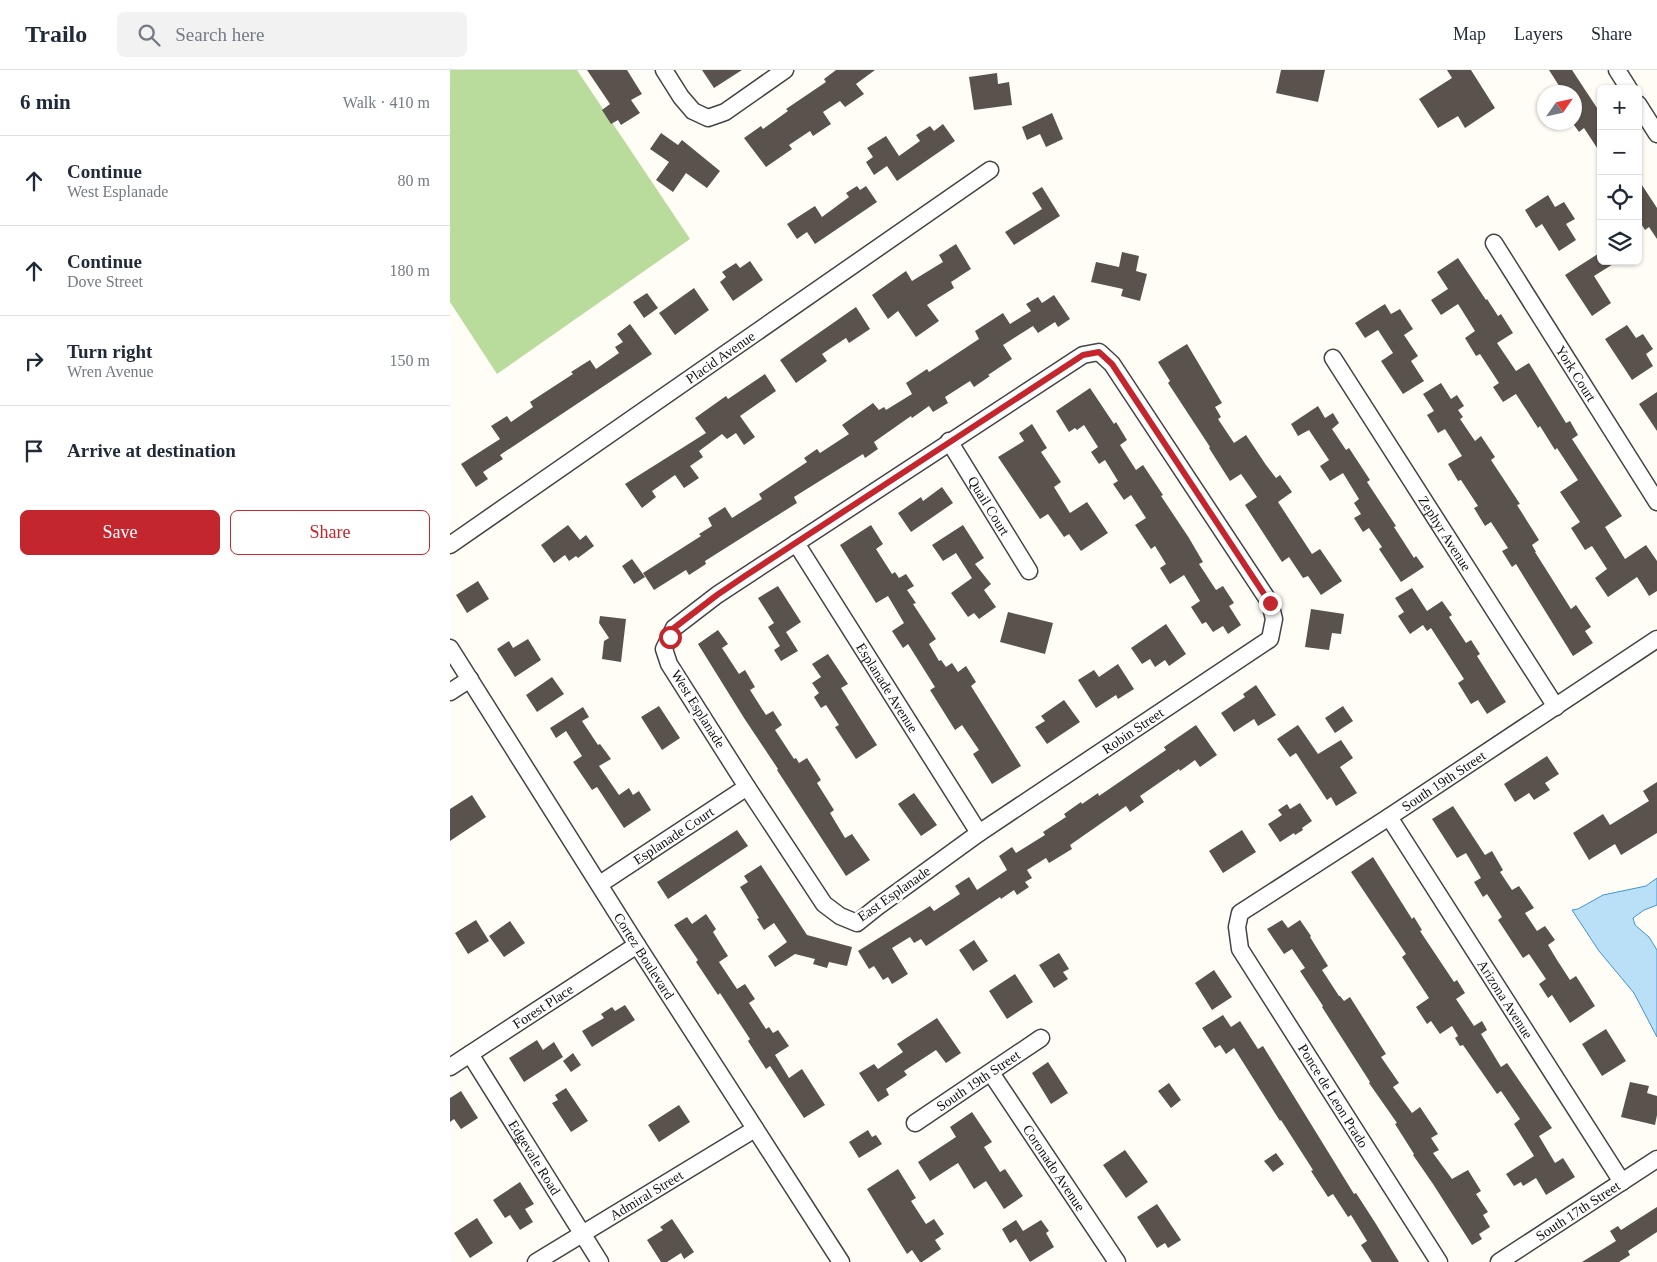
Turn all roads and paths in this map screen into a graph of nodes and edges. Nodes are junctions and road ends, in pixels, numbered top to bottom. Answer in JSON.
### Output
{"nodes":[{"id":1,"x":664,"y":70,"type":"edge"},
{"id":2,"x":785,"y":70,"type":"edge"},
{"id":3,"x":1617,"y":70,"type":"edge"},
{"id":4,"x":1626,"y":85,"type":"edge"},
{"id":5,"x":1642,"y":110,"type":"edge"},
{"id":6,"x":1657,"y":134,"type":"edge"},
{"id":7,"x":990,"y":170,"type":"dead end"},
{"id":8,"x":1494,"y":243,"type":"dead end"},
{"id":9,"x":1334,"y":358,"type":"dead end"},
{"id":10,"x":949,"y":442,"type":"junction"},
{"id":11,"x":1657,"y":502,"type":"edge"},
{"id":12,"x":796,"y":543,"type":"junction"},
{"id":13,"x":450,"y":545,"type":"edge"},
{"id":14,"x":1029,"y":571,"type":"dead end"},
{"id":15,"x":1657,"y":639,"type":"edge"},
{"id":16,"x":450,"y":648,"type":"edge"},
{"id":17,"x":470,"y":679,"type":"junction"},
{"id":18,"x":450,"y":692,"type":"edge"},
{"id":19,"x":1556,"y":707,"type":"junction"},
{"id":20,"x":747,"y":787,"type":"junction"},
{"id":21,"x":1389,"y":817,"type":"junction"},
{"id":22,"x":979,"y":834,"type":"junction"},
{"id":23,"x":600,"y":884,"type":"junction"},
{"id":24,"x":1237,"y":927,"type":"joint"},
{"id":25,"x":638,"y":945,"type":"junction"},
{"id":26,"x":1041,"y":1038,"type":"dead end"},
{"id":27,"x":470,"y":1054,"type":"junction"},
{"id":28,"x":450,"y":1067,"type":"edge"},
{"id":29,"x":990,"y":1073,"type":"junction"},
{"id":30,"x":915,"y":1123,"type":"dead end"},
{"id":31,"x":755,"y":1129,"type":"junction"},
{"id":32,"x":1657,"y":1159,"type":"edge"},
{"id":33,"x":1622,"y":1182,"type":"junction"},
{"id":34,"x":582,"y":1233,"type":"junction"},
{"id":35,"x":536,"y":1262,"type":"edge"},
{"id":36,"x":600,"y":1262,"type":"edge"},
{"id":37,"x":841,"y":1262,"type":"edge"},
{"id":38,"x":1116,"y":1262,"type":"edge"},
{"id":39,"x":1439,"y":1262,"type":"edge"},
{"id":40,"x":1499,"y":1262,"type":"edge"}],
"edges":[{"from":1,"to":2,"type":"street"},
{"from":3,"to":4,"type":"street"},
{"from":5,"to":6,"type":"street"},
{"from":7,"to":13,"type":"street","name":"Placid Avenue"},
{"from":8,"to":11,"type":"street","name":"York Court"},
{"from":9,"to":19,"type":"street","name":"Zephyr Avenue"},
{"from":10,"to":12,"type":"street"},
{"from":10,"to":14,"type":"street","name":"Quail Court"},
{"from":10,"to":22,"type":"street","name":"Robin Street"},
{"from":12,"to":20,"type":"street","name":"West Esplanade"},
{"from":12,"to":22,"type":"street","name":"Esplanade Avenue"},
{"from":15,"to":19,"type":"street","name":"South 19th Street"},
{"from":16,"to":17,"type":"street","name":"Cortez Boulevard"},
{"from":17,"to":18,"type":"street"},
{"from":17,"to":23,"type":"street","name":"Cortez Boulevard"},
{"from":19,"to":21,"type":"street","name":"South 19th Street"},
{"from":20,"to":22,"type":"street","name":"East Esplanade"},
{"from":20,"to":23,"type":"street","name":"Esplanade Court"},
{"from":21,"to":24,"type":"street","name":"South 19th Street"},
{"from":21,"to":33,"type":"street","name":"Arizona Avenue"},
{"from":23,"to":25,"type":"street","name":"Cortez Boulevard"},
{"from":24,"to":39,"type":"street","name":"Ponce de Leon Prado"},
{"from":25,"to":27,"type":"street","name":"Forest Place"},
{"from":25,"to":31,"type":"street","name":"Cortez Boulevard"},
{"from":26,"to":29,"type":"street","name":"South 19th Street"},
{"from":27,"to":28,"type":"street","name":"Forest Place"},
{"from":27,"to":34,"type":"street","name":"Edgevale Road"},
{"from":29,"to":30,"type":"street","name":"South 19th Street"},
{"from":29,"to":38,"type":"street","name":"Coronado Avenue"},
{"from":31,"to":34,"type":"street","name":"Admiral Street"},
{"from":31,"to":37,"type":"street","name":"Cortez Boulevard"},
{"from":32,"to":33,"type":"street","name":"South 17th Street"},
{"from":33,"to":40,"type":"street","name":"South 17th Street"},
{"from":34,"to":35,"type":"street","name":"Admiral Street"},
{"from":34,"to":36,"type":"street","name":"Edgevale Road"}]}
